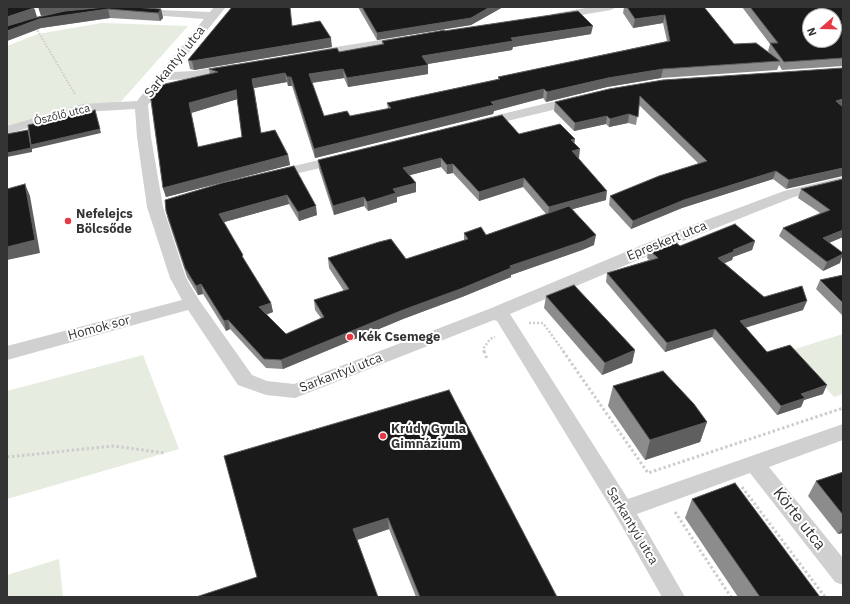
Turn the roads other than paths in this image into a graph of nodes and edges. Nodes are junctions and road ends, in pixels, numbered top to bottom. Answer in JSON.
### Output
{"nodes":[{"id":1,"x":611,"y":7,"type":"edge"},
{"id":2,"x":128,"y":10,"type":"edge"},
{"id":3,"x":216,"y":11,"type":"edge"},
{"id":4,"x":546,"y":18,"type":"edge"},
{"id":5,"x":419,"y":38,"type":"edge"},
{"id":6,"x":306,"y":56,"type":"edge"},
{"id":7,"x":246,"y":66,"type":"edge"},
{"id":8,"x":163,"y":76,"type":"junction"},
{"id":9,"x":586,"y":98,"type":"edge"},
{"id":10,"x":141,"y":105,"type":"junction"},
{"id":11,"x":468,"y":127,"type":"edge"},
{"id":12,"x":7,"y":130,"type":"edge"},
{"id":13,"x":354,"y":155,"type":"edge"},
{"id":14,"x":264,"y":177,"type":"edge"},
{"id":15,"x":843,"y":181,"type":"edge"},
{"id":16,"x":192,"y":304,"type":"junction"},
{"id":17,"x":495,"y":313,"type":"junction"},
{"id":18,"x":7,"y":353,"type":"edge"},
{"id":19,"x":843,"y":432,"type":"edge"},
{"id":20,"x":755,"y":464,"type":"junction"},
{"id":21,"x":623,"y":510,"type":"junction"},
{"id":22,"x":843,"y":575,"type":"edge"},
{"id":23,"x":674,"y":597,"type":"edge"}],
"edges":[{"from":1,"to":4,"type":"street"},
{"from":2,"to":3,"type":"street"},
{"from":3,"to":8,"type":"street","name":"Sarkantyú utca"},
{"from":5,"to":6,"type":"street"},
{"from":7,"to":8,"type":"street"},
{"from":8,"to":10,"type":"street","name":"Sarkantyú utca"},
{"from":9,"to":11,"type":"street"},
{"from":10,"to":12,"type":"street","name":"Ószőlő utca"},
{"from":10,"to":16,"type":"street","name":"Sarkantyú utca"},
{"from":13,"to":14,"type":"street"},
{"from":15,"to":17,"type":"street","name":"Epreskert utca"},
{"from":16,"to":17,"type":"street","name":"Sarkantyú utca"},
{"from":16,"to":18,"type":"street","name":"Homok sor"},
{"from":17,"to":21,"type":"street","name":"Sarkantyú utca"},
{"from":19,"to":20,"type":"street"},
{"from":20,"to":21,"type":"street"},
{"from":20,"to":22,"type":"street","name":"Körte utca"},
{"from":21,"to":23,"type":"street","name":"Sarkantyú utca"}]}
